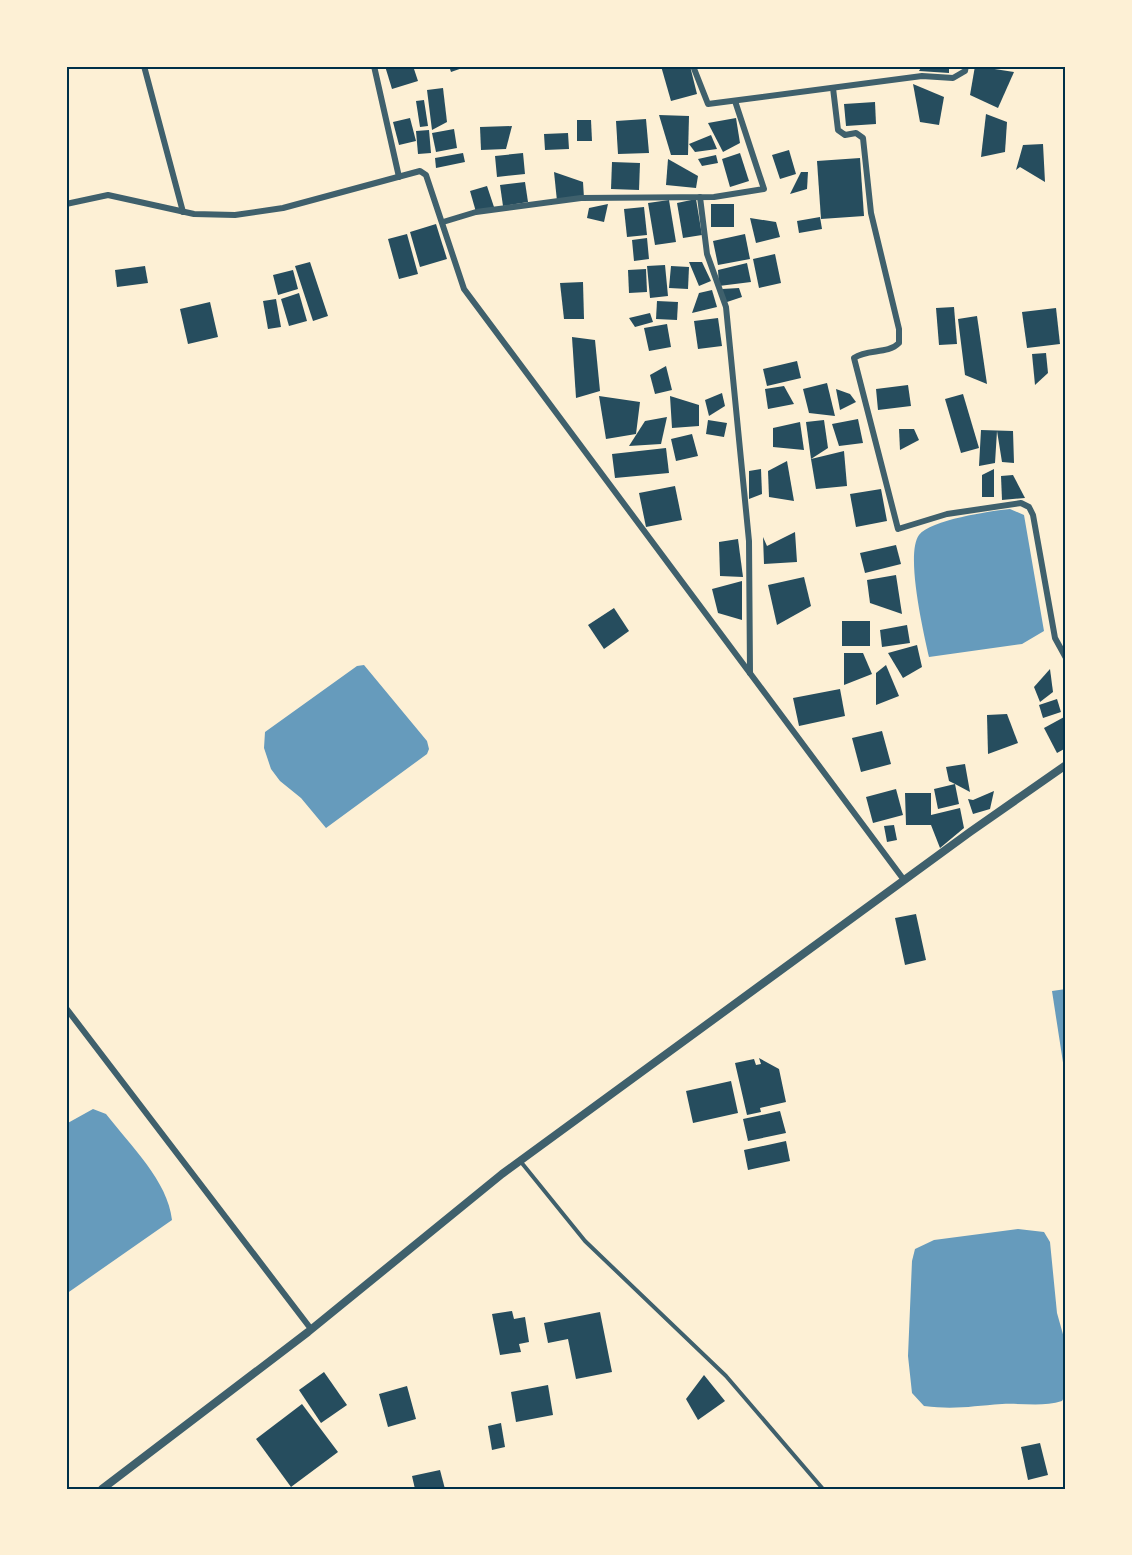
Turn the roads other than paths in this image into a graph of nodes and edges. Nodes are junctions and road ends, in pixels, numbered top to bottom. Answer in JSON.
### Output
{"nodes":[{"id":1,"x":144,"y":66,"type":"edge"},
{"id":2,"x":374,"y":66,"type":"edge"},
{"id":3,"x":693,"y":66,"type":"edge"},
{"id":4,"x":966,"y":66,"type":"edge"},
{"id":5,"x":833,"y":88,"type":"junction"},
{"id":6,"x":735,"y":101,"type":"junction"},
{"id":7,"x":399,"y":177,"type":"junction"},
{"id":8,"x":700,"y":197,"type":"junction"},
{"id":9,"x":66,"y":204,"type":"edge"},
{"id":10,"x":183,"y":212,"type":"junction"},
{"id":11,"x":443,"y":222,"type":"junction"},
{"id":12,"x":1066,"y":658,"type":"edge"},
{"id":13,"x":750,"y":673,"type":"junction"},
{"id":14,"x":1066,"y":765,"type":"edge"},
{"id":15,"x":904,"y":880,"type":"junction"},
{"id":16,"x":66,"y":1008,"type":"edge"},
{"id":17,"x":520,"y":1161,"type":"junction"},
{"id":18,"x":311,"y":1329,"type":"junction"},
{"id":19,"x":102,"y":1489,"type":"edge"},
{"id":20,"x":823,"y":1489,"type":"edge"}],
"edges":[{"from":1,"to":10,"type":"street"},
{"from":2,"to":7,"type":"street"},
{"from":3,"to":6,"type":"street"},
{"from":4,"to":5,"type":"street"},
{"from":5,"to":6,"type":"street"},
{"from":5,"to":12,"type":"street"},
{"from":6,"to":8,"type":"street"},
{"from":7,"to":10,"type":"street"},
{"from":7,"to":11,"type":"street"},
{"from":8,"to":11,"type":"street"},
{"from":8,"to":13,"type":"street"},
{"from":9,"to":10,"type":"street"},
{"from":11,"to":13,"type":"street"},
{"from":13,"to":15,"type":"street"},
{"from":14,"to":15,"type":"street"},
{"from":15,"to":17,"type":"street"},
{"from":16,"to":18,"type":"street"},
{"from":17,"to":18,"type":"street"},
{"from":17,"to":20,"type":"lane"},
{"from":18,"to":19,"type":"street"}]}
